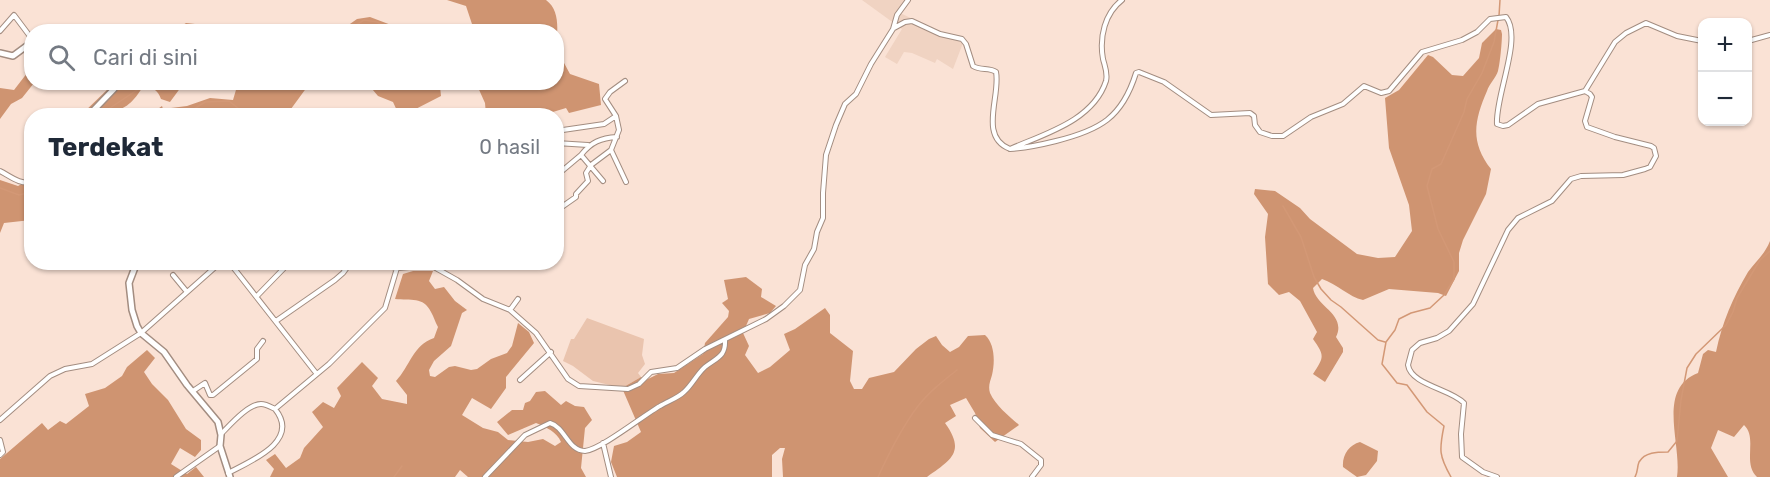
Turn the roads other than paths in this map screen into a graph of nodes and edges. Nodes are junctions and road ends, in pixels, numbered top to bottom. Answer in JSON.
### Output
{"nodes":[{"id":1,"x":908,"y":0,"type":"edge"},
{"id":2,"x":1122,"y":0,"type":"edge"},
{"id":3,"x":24,"y":29,"type":"edge"},
{"id":4,"x":893,"y":29,"type":"junction"},
{"id":5,"x":0,"y":31,"type":"edge"},
{"id":6,"x":1770,"y":35,"type":"edge"},
{"id":7,"x":1752,"y":40,"type":"edge"},
{"id":8,"x":1698,"y":41,"type":"edge"},
{"id":9,"x":24,"y":47,"type":"edge"},
{"id":10,"x":0,"y":53,"type":"edge"},
{"id":11,"x":625,"y":81,"type":"dead end"},
{"id":12,"x":112,"y":90,"type":"edge"},
{"id":13,"x":1585,"y":91,"type":"junction"},
{"id":14,"x":95,"y":108,"type":"edge"},
{"id":15,"x":616,"y":116,"type":"junction"},
{"id":16,"x":564,"y":130,"type":"edge"},
{"id":17,"x":617,"y":137,"type":"junction"},
{"id":18,"x":564,"y":143,"type":"edge"},
{"id":19,"x":589,"y":145,"type":"junction"},
{"id":20,"x":1010,"y":149,"type":"junction"},
{"id":21,"x":611,"y":150,"type":"junction"},
{"id":22,"x":581,"y":155,"type":"junction"},
{"id":23,"x":591,"y":165,"type":"junction"},
{"id":24,"x":564,"y":169,"type":"edge"},
{"id":25,"x":0,"y":171,"type":"edge"},
{"id":26,"x":603,"y":182,"type":"dead end"},
{"id":27,"x":626,"y":182,"type":"dead end"},
{"id":28,"x":24,"y":183,"type":"edge"},
{"id":29,"x":564,"y":205,"type":"edge"},
{"id":30,"x":134,"y":270,"type":"edge"},
{"id":31,"x":212,"y":270,"type":"edge"},
{"id":32,"x":236,"y":270,"type":"edge"},
{"id":33,"x":282,"y":270,"type":"edge"},
{"id":34,"x":345,"y":270,"type":"edge"},
{"id":35,"x":395,"y":270,"type":"edge"},
{"id":36,"x":441,"y":270,"type":"edge"},
{"id":37,"x":173,"y":276,"type":"dead end"},
{"id":38,"x":187,"y":292,"type":"junction"},
{"id":39,"x":257,"y":296,"type":"junction"},
{"id":40,"x":518,"y":299,"type":"dead end"},
{"id":41,"x":510,"y":310,"type":"junction"},
{"id":42,"x":276,"y":321,"type":"junction"},
{"id":43,"x":141,"y":333,"type":"junction"},
{"id":44,"x":725,"y":339,"type":"junction"},
{"id":45,"x":263,"y":341,"type":"dead end"},
{"id":46,"x":550,"y":352,"type":"junction"},
{"id":47,"x":316,"y":374,"type":"junction"},
{"id":48,"x":520,"y":380,"type":"dead end"},
{"id":49,"x":193,"y":391,"type":"junction"},
{"id":50,"x":276,"y":409,"type":"junction"},
{"id":51,"x":975,"y":418,"type":"dead end"},
{"id":52,"x":0,"y":420,"type":"edge"},
{"id":53,"x":221,"y":435,"type":"junction"},
{"id":54,"x":0,"y":440,"type":"edge"},
{"id":55,"x":603,"y":443,"type":"junction"},
{"id":56,"x":220,"y":446,"type":"junction"},
{"id":57,"x":0,"y":455,"type":"edge"},
{"id":58,"x":229,"y":475,"type":"edge"},
{"id":59,"x":176,"y":477,"type":"edge"},
{"id":60,"x":485,"y":477,"type":"edge"},
{"id":61,"x":611,"y":477,"type":"edge"},
{"id":62,"x":1032,"y":477,"type":"edge"},
{"id":63,"x":1497,"y":477,"type":"edge"}],
"edges":[{"from":1,"to":4,"type":"street"},
{"from":2,"to":20,"type":"street"},
{"from":3,"to":5,"type":"street"},
{"from":4,"to":20,"type":"street"},
{"from":4,"to":44,"type":"street"},
{"from":6,"to":7,"type":"street"},
{"from":8,"to":13,"type":"street"},
{"from":9,"to":10,"type":"street"},
{"from":11,"to":15,"type":"street"},
{"from":12,"to":14,"type":"street"},
{"from":13,"to":20,"type":"street"},
{"from":13,"to":63,"type":"street"},
{"from":15,"to":16,"type":"street"},
{"from":15,"to":17,"type":"street"},
{"from":17,"to":19,"type":"street"},
{"from":17,"to":21,"type":"street"},
{"from":18,"to":19,"type":"street"},
{"from":19,"to":22,"type":"street"},
{"from":21,"to":23,"type":"street"},
{"from":21,"to":27,"type":"street"},
{"from":22,"to":23,"type":"street"},
{"from":22,"to":24,"type":"street"},
{"from":23,"to":26,"type":"street"},
{"from":23,"to":29,"type":"street"},
{"from":25,"to":28,"type":"street"},
{"from":30,"to":43,"type":"street"},
{"from":31,"to":38,"type":"street"},
{"from":32,"to":39,"type":"street"},
{"from":33,"to":39,"type":"street"},
{"from":34,"to":42,"type":"street"},
{"from":35,"to":47,"type":"street"},
{"from":36,"to":41,"type":"street"},
{"from":37,"to":38,"type":"street"},
{"from":38,"to":43,"type":"street"},
{"from":39,"to":42,"type":"street"},
{"from":40,"to":41,"type":"street"},
{"from":41,"to":46,"type":"street"},
{"from":42,"to":47,"type":"street"},
{"from":43,"to":49,"type":"street"},
{"from":43,"to":52,"type":"street"},
{"from":44,"to":46,"type":"street"},
{"from":44,"to":55,"type":"street"},
{"from":45,"to":49,"type":"street"},
{"from":46,"to":48,"type":"street"},
{"from":47,"to":50,"type":"street"},
{"from":49,"to":53,"type":"street"},
{"from":50,"to":53,"type":"street"},
{"from":50,"to":58,"type":"street"},
{"from":51,"to":62,"type":"street"},
{"from":53,"to":56,"type":"street"},
{"from":54,"to":57,"type":"street"},
{"from":55,"to":60,"type":"street"},
{"from":55,"to":61,"type":"street"},
{"from":56,"to":58,"type":"street"},
{"from":56,"to":59,"type":"street"}]}
